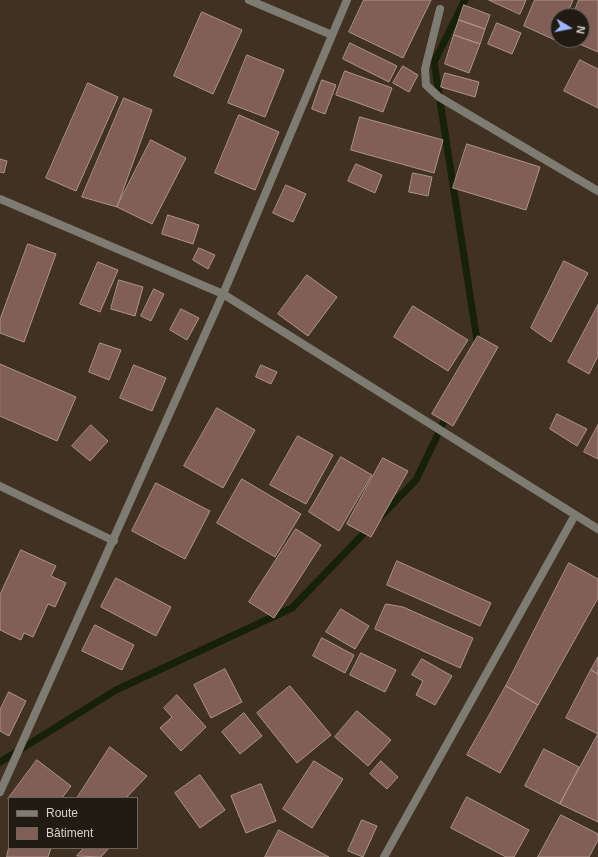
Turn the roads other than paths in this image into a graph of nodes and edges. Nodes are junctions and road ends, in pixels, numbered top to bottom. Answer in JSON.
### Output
{"nodes":[{"id":1,"x":249,"y":0,"type":"edge"},
{"id":2,"x":347,"y":0,"type":"edge"},
{"id":3,"x":440,"y":9,"type":"dead end"},
{"id":4,"x":332,"y":35,"type":"junction"},
{"id":5,"x":598,"y":191,"type":"edge"},
{"id":6,"x":0,"y":200,"type":"edge"},
{"id":7,"x":223,"y":294,"type":"junction"},
{"id":8,"x":0,"y":486,"type":"edge"},
{"id":9,"x":576,"y":515,"type":"junction"},
{"id":10,"x":598,"y":529,"type":"edge"},
{"id":11,"x":114,"y":541,"type":"junction"},
{"id":12,"x":0,"y":792,"type":"edge"},
{"id":13,"x":384,"y":857,"type":"edge"}],
"edges":[{"from":1,"to":4,"type":"street"},
{"from":2,"to":4,"type":"street"},
{"from":3,"to":5,"type":"street"},
{"from":4,"to":7,"type":"street"},
{"from":6,"to":7,"type":"street"},
{"from":7,"to":9,"type":"street"},
{"from":7,"to":11,"type":"street"},
{"from":8,"to":11,"type":"street"},
{"from":9,"to":10,"type":"street"},
{"from":9,"to":13,"type":"street"},
{"from":11,"to":12,"type":"street"}]}
